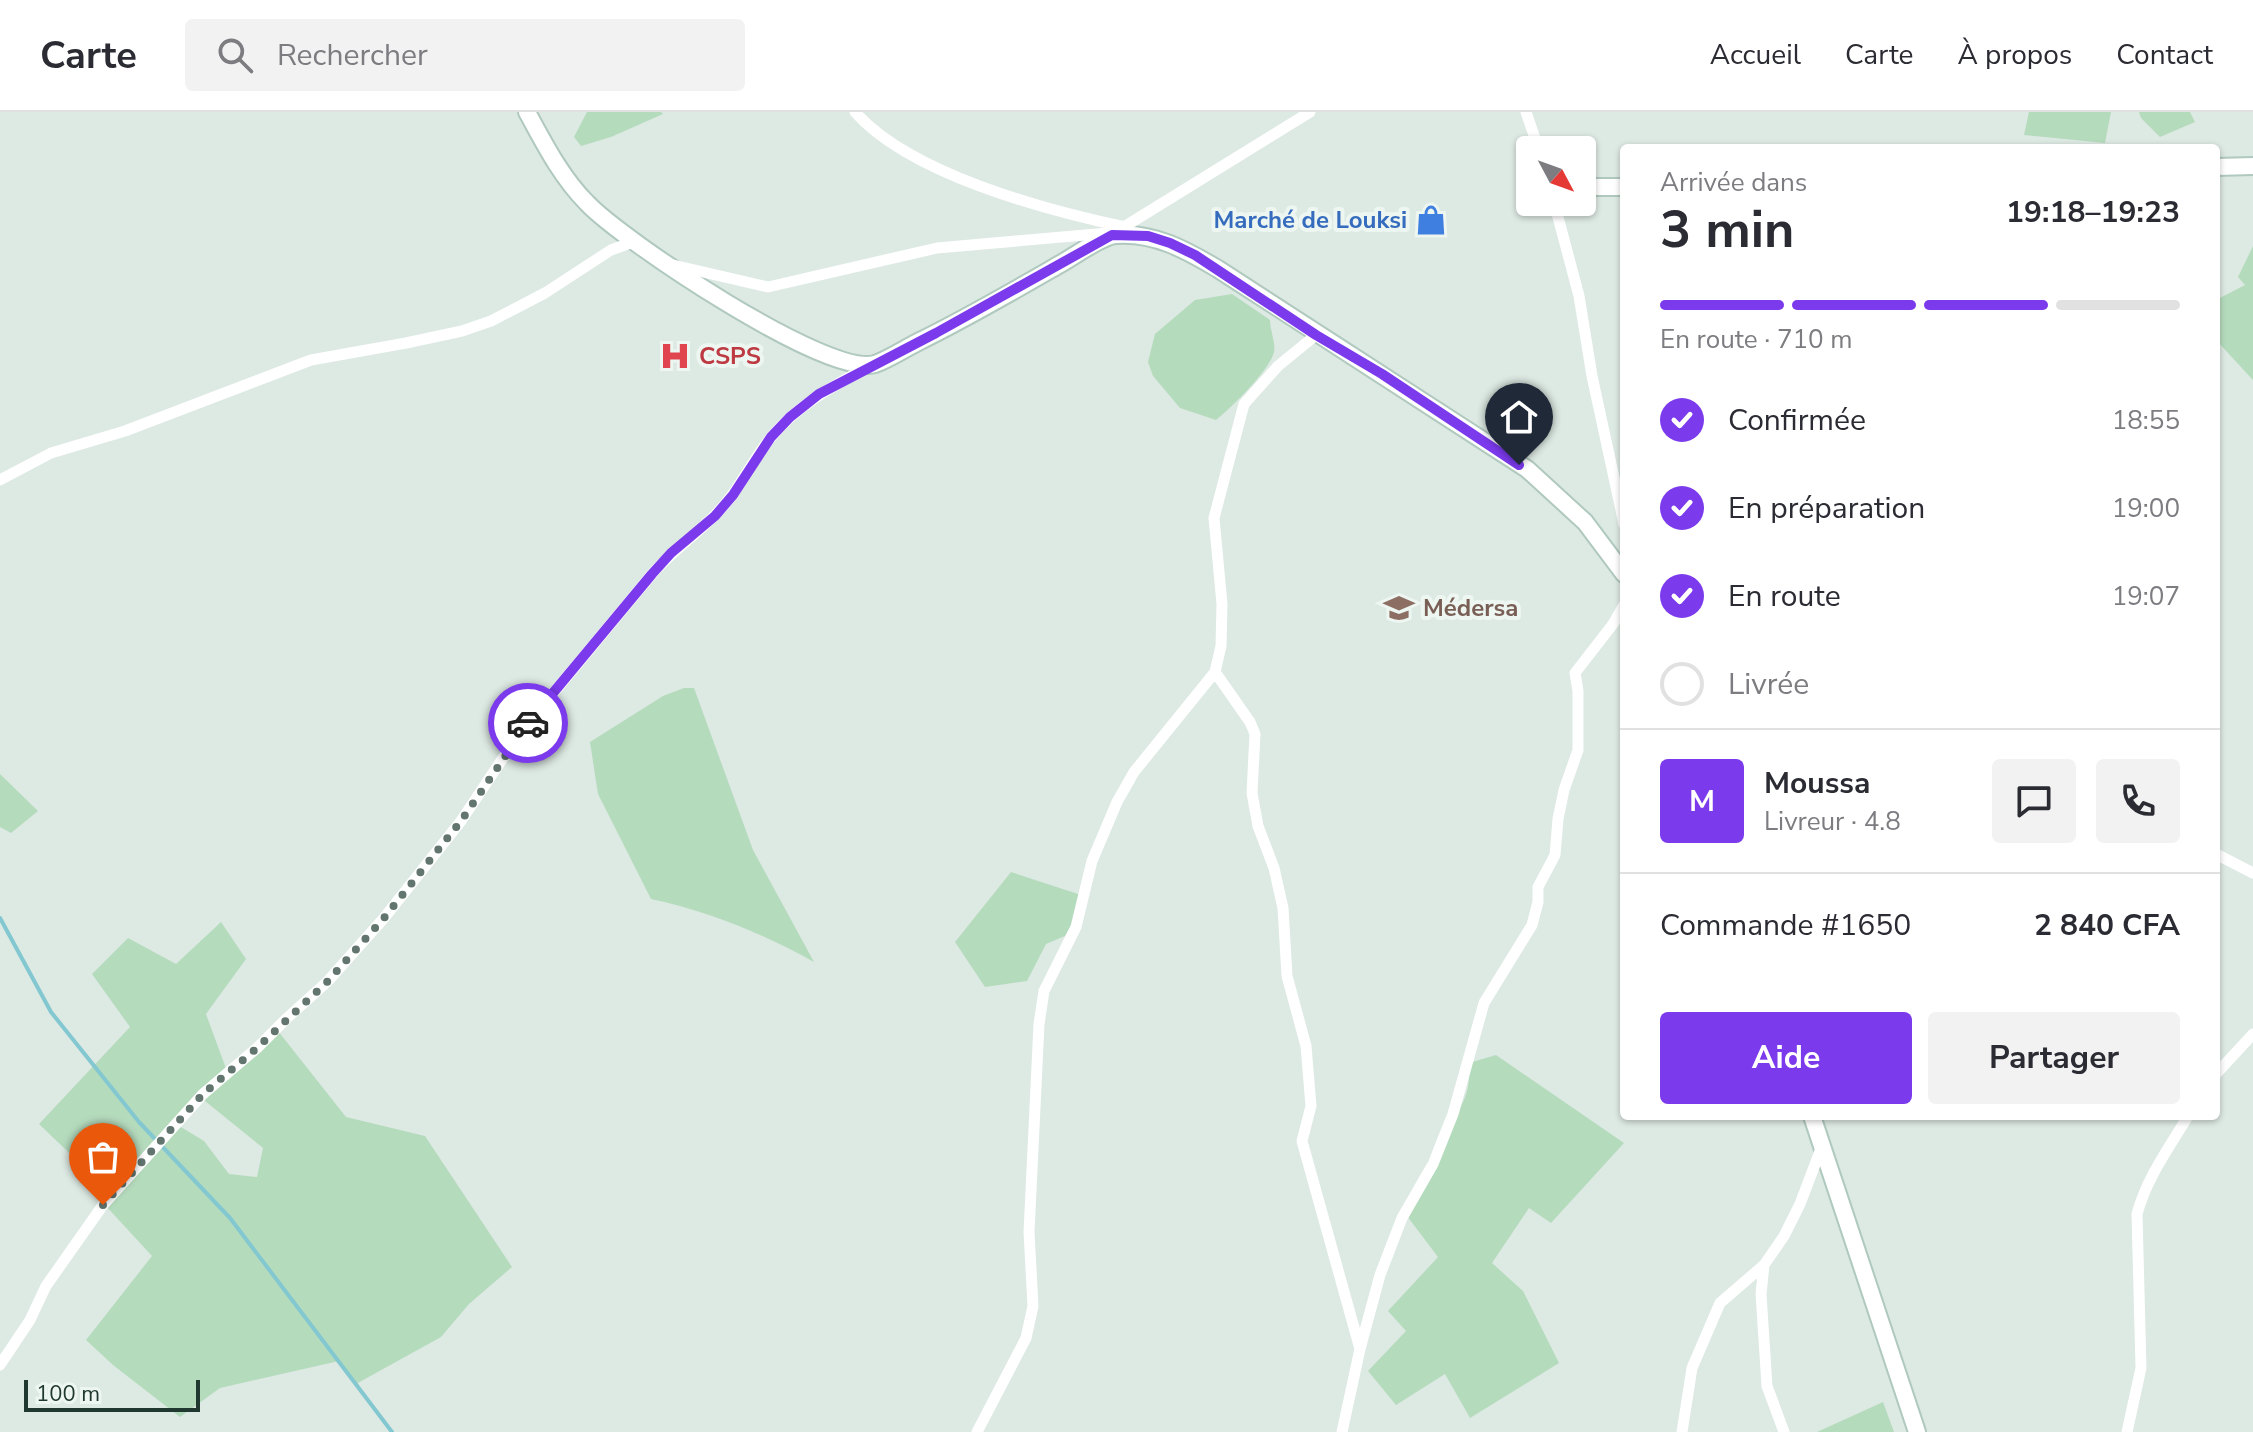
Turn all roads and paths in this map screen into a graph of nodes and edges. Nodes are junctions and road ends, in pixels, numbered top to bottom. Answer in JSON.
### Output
{"nodes":[{"id":1,"x":527,"y":112,"type":"edge"},
{"id":2,"x":855,"y":112,"type":"edge"},
{"id":3,"x":1310,"y":112,"type":"edge"},
{"id":4,"x":1526,"y":112,"type":"edge"},
{"id":5,"x":1534,"y":136,"type":"edge"},
{"id":6,"x":2253,"y":166,"type":"edge"},
{"id":7,"x":2220,"y":167,"type":"edge"},
{"id":8,"x":1596,"y":187,"type":"edge"},
{"id":9,"x":1620,"y":187,"type":"edge"},
{"id":10,"x":1558,"y":216,"type":"edge"},
{"id":11,"x":1118,"y":231,"type":"junction"},
{"id":12,"x":633,"y":242,"type":"junction"},
{"id":13,"x":661,"y":263,"type":"junction"},
{"id":14,"x":1316,"y":335,"type":"junction"},
{"id":15,"x":873,"y":364,"type":"junction"},
{"id":16,"x":0,"y":480,"type":"edge"},
{"id":17,"x":1620,"y":506,"type":"edge"},
{"id":18,"x":1620,"y":569,"type":"edge"},
{"id":19,"x":1620,"y":612,"type":"edge"},
{"id":20,"x":1215,"y":672,"type":"junction"},
{"id":21,"x":2220,"y":856,"type":"edge"},
{"id":22,"x":2253,"y":873,"type":"edge"},
{"id":23,"x":2253,"y":1034,"type":"edge"},
{"id":24,"x":2220,"y":1070,"type":"edge"},
{"id":25,"x":1813,"y":1120,"type":"edge"},
{"id":26,"x":2186,"y":1120,"type":"edge"},
{"id":27,"x":1822,"y":1145,"type":"junction"},
{"id":28,"x":1764,"y":1265,"type":"junction"},
{"id":29,"x":1360,"y":1349,"type":"junction"},
{"id":30,"x":0,"y":1365,"type":"edge"},
{"id":31,"x":977,"y":1432,"type":"edge"},
{"id":32,"x":1342,"y":1432,"type":"edge"},
{"id":33,"x":1682,"y":1432,"type":"edge"},
{"id":34,"x":1784,"y":1432,"type":"edge"},
{"id":35,"x":1917,"y":1432,"type":"edge"},
{"id":36,"x":2127,"y":1432,"type":"edge"}],
"edges":[{"from":1,"to":12,"type":"street"},
{"from":2,"to":11,"type":"street"},
{"from":3,"to":11,"type":"street"},
{"from":4,"to":5,"type":"street"},
{"from":6,"to":7,"type":"street"},
{"from":8,"to":9,"type":"street"},
{"from":10,"to":17,"type":"street"},
{"from":11,"to":13,"type":"street"},
{"from":11,"to":14,"type":"street"},
{"from":11,"to":15,"type":"street"},
{"from":12,"to":13,"type":"street"},
{"from":12,"to":16,"type":"street"},
{"from":13,"to":15,"type":"street"},
{"from":14,"to":18,"type":"street"},
{"from":14,"to":20,"type":"street"},
{"from":15,"to":30,"type":"street"},
{"from":19,"to":29,"type":"street"},
{"from":20,"to":29,"type":"street"},
{"from":20,"to":31,"type":"street"},
{"from":21,"to":22,"type":"street"},
{"from":23,"to":24,"type":"street"},
{"from":25,"to":27,"type":"street"},
{"from":26,"to":36,"type":"street"},
{"from":27,"to":28,"type":"street"},
{"from":27,"to":35,"type":"street"},
{"from":28,"to":33,"type":"street"},
{"from":28,"to":34,"type":"street"},
{"from":29,"to":32,"type":"street"}]}
